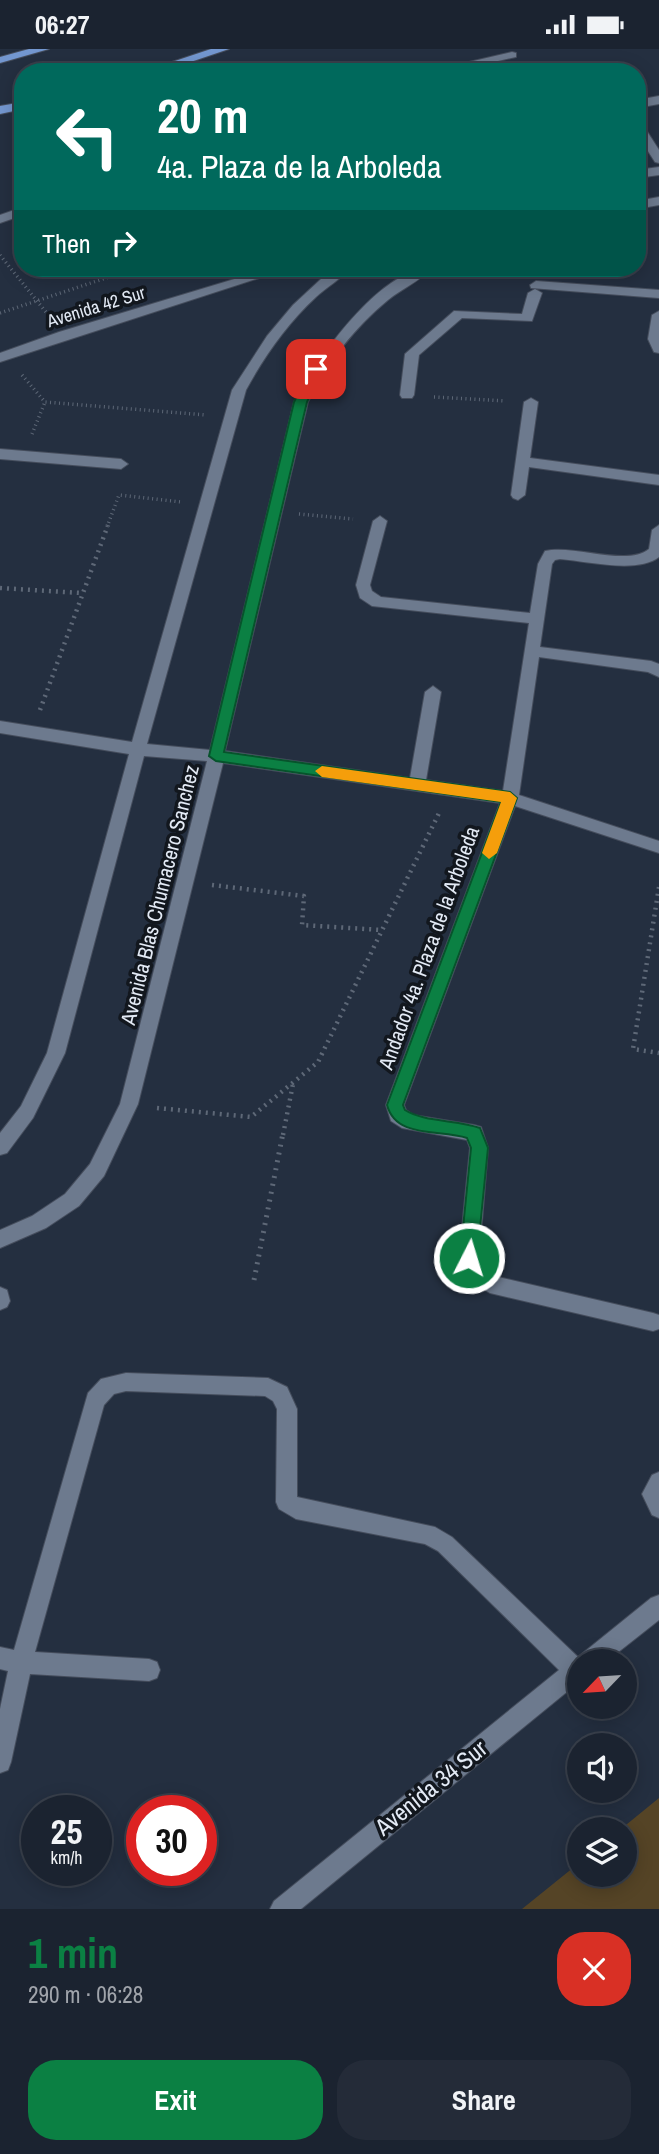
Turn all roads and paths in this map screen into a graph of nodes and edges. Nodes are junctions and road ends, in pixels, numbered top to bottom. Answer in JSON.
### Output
{"nodes":[{"id":1,"x":43,"y":49,"type":"edge"},
{"id":2,"x":223,"y":49,"type":"edge"},
{"id":3,"x":512,"y":55,"type":"dead end"},
{"id":4,"x":0,"y":60,"type":"edge"},
{"id":5,"x":177,"y":63,"type":"edge"},
{"id":6,"x":474,"y":63,"type":"edge"},
{"id":7,"x":646,"y":139,"type":"edge"},
{"id":8,"x":659,"y":159,"type":"edge"},
{"id":9,"x":0,"y":255,"type":"edge"},
{"id":10,"x":14,"y":272,"type":"edge"},
{"id":11,"x":18,"y":277,"type":"edge"},
{"id":12,"x":109,"y":277,"type":"dead end"},
{"id":13,"x":254,"y":277,"type":"edge"},
{"id":14,"x":410,"y":277,"type":"edge"},
{"id":15,"x":329,"y":278,"type":"edge"},
{"id":16,"x":659,"y":294,"type":"edge"},
{"id":17,"x":37,"y":300,"type":"junction"},
{"id":18,"x":0,"y":313,"type":"edge"},
{"id":19,"x":659,"y":315,"type":"edge"},
{"id":20,"x":64,"y":335,"type":"junction"},
{"id":21,"x":659,"y":349,"type":"edge"},
{"id":22,"x":3,"y":357,"type":"edge"},
{"id":23,"x":407,"y":395,"type":"joint"},
{"id":24,"x":531,"y":402,"type":"joint"},
{"id":25,"x":45,"y":403,"type":"junction"},
{"id":26,"x":231,"y":417,"type":"junction"},
{"id":27,"x":38,"y":418,"type":"dead end"},
{"id":28,"x":0,"y":454,"type":"edge"},
{"id":29,"x":523,"y":462,"type":"junction"},
{"id":30,"x":121,"y":464,"type":"dead end"},
{"id":31,"x":659,"y":480,"type":"edge"},
{"id":32,"x":518,"y":495,"type":"dead end"},
{"id":33,"x":207,"y":506,"type":"junction"},
{"id":34,"x":274,"y":512,"type":"junction"},
{"id":35,"x":380,"y":521,"type":"joint"},
{"id":36,"x":659,"y":530,"type":"edge"},
{"id":37,"x":0,"y":588,"type":"edge"},
{"id":38,"x":81,"y":593,"type":"junction"},
{"id":39,"x":537,"y":619,"type":"junction"},
{"id":40,"x":532,"y":651,"type":"junction"},
{"id":41,"x":659,"y":671,"type":"edge"},
{"id":42,"x":433,"y":692,"type":"dead end"},
{"id":43,"x":0,"y":727,"type":"edge"},
{"id":44,"x":32,"y":732,"type":"junction"},
{"id":45,"x":137,"y":749,"type":"junction"},
{"id":46,"x":216,"y":756,"type":"junction"},
{"id":47,"x":417,"y":785,"type":"junction"},
{"id":48,"x":450,"y":789,"type":"junction"},
{"id":49,"x":510,"y":798,"type":"junction"},
{"id":50,"x":659,"y":846,"type":"edge"},
{"id":51,"x":186,"y":881,"type":"junction"},
{"id":52,"x":659,"y":887,"type":"edge"},
{"id":53,"x":382,"y":930,"type":"junction"},
{"id":54,"x":659,"y":1053,"type":"edge"},
{"id":55,"x":293,"y":1083,"type":"junction"},
{"id":56,"x":129,"y":1104,"type":"junction"},
{"id":57,"x":0,"y":1147,"type":"edge"},
{"id":58,"x":0,"y":1239,"type":"edge"},
{"id":59,"x":254,"y":1280,"type":"dead end"},
{"id":60,"x":653,"y":1322,"type":"dead end"},
{"id":61,"x":659,"y":1482,"type":"edge"},
{"id":62,"x":659,"y":1508,"type":"edge"},
{"id":63,"x":659,"y":1606,"type":"edge"},
{"id":64,"x":604,"y":1649,"type":"edge"},
{"id":65,"x":567,"y":1654,"type":"edge"},
{"id":66,"x":10,"y":1660,"type":"edge"},
{"id":67,"x":149,"y":1670,"type":"dead end"},
{"id":68,"x":567,"y":1678,"type":"edge"},
{"id":69,"x":0,"y":1762,"type":"edge"},
{"id":70,"x":282,"y":1909,"type":"edge"}],
"edges":[{"from":1,"to":4,"type":"main road"},
{"from":2,"to":5,"type":"main road"},
{"from":3,"to":6,"type":"street"},
{"from":7,"to":8,"type":"street"},
{"from":9,"to":10,"type":"path"},
{"from":11,"to":17,"type":"path"},
{"from":12,"to":17,"type":"path"},
{"from":13,"to":20,"type":"street","name":"Avenida 42 Sur"},
{"from":14,"to":34,"type":"street","name":"Avenida Blas Chumacero Sanchez"},
{"from":15,"to":26,"type":"street"},
{"from":16,"to":23,"type":"street"},
{"from":17,"to":18,"type":"path"},
{"from":17,"to":20,"type":"path"},
{"from":19,"to":21,"type":"street"},
{"from":20,"to":22,"type":"street","name":"Avenida 42 Sur"},
{"from":22,"to":25,"type":"path"},
{"from":23,"to":24,"type":"path"},
{"from":24,"to":29,"type":"street"},
{"from":25,"to":26,"type":"path"},
{"from":25,"to":27,"type":"path"},
{"from":26,"to":33,"type":"street"},
{"from":28,"to":30,"type":"street"},
{"from":29,"to":31,"type":"street"},
{"from":29,"to":32,"type":"street"},
{"from":33,"to":38,"type":"path"},
{"from":33,"to":45,"type":"street"},
{"from":34,"to":35,"type":"path"},
{"from":34,"to":46,"type":"street","name":"Avenida Blas Chumacero Sanchez"},
{"from":35,"to":39,"type":"street"},
{"from":36,"to":39,"type":"street","name":"Andador 4a. Plaza de la Arboleda"},
{"from":37,"to":38,"type":"path"},
{"from":38,"to":44,"type":"path"},
{"from":39,"to":40,"type":"street","name":"Andador 4a. Plaza de la Arboleda"},
{"from":40,"to":41,"type":"street"},
{"from":40,"to":49,"type":"street","name":"Andador 4a. Plaza de la Arboleda"},
{"from":42,"to":47,"type":"street"},
{"from":43,"to":44,"type":"street"},
{"from":44,"to":45,"type":"street"},
{"from":45,"to":46,"type":"street"},
{"from":45,"to":57,"type":"street"},
{"from":46,"to":47,"type":"street"},
{"from":46,"to":51,"type":"street","name":"Avenida Blas Chumacero Sanchez"},
{"from":47,"to":48,"type":"street"},
{"from":48,"to":49,"type":"street"},
{"from":48,"to":53,"type":"path"},
{"from":49,"to":50,"type":"street"},
{"from":49,"to":60,"type":"street","name":"Andador 4a. Plaza de la Arboleda"},
{"from":51,"to":53,"type":"path"},
{"from":51,"to":56,"type":"street","name":"Avenida Blas Chumacero Sanchez"},
{"from":52,"to":54,"type":"path"},
{"from":53,"to":55,"type":"path"},
{"from":55,"to":56,"type":"path"},
{"from":55,"to":59,"type":"path"},
{"from":56,"to":58,"type":"street","name":"Avenida Blas Chumacero Sanchez"},
{"from":61,"to":62,"type":"street"},
{"from":63,"to":64,"type":"street","name":"Avenida 34 Sur"},
{"from":65,"to":66,"type":"street"},
{"from":66,"to":67,"type":"street"},
{"from":66,"to":69,"type":"street"},
{"from":68,"to":70,"type":"street","name":"Avenida 34 Sur"}]}
